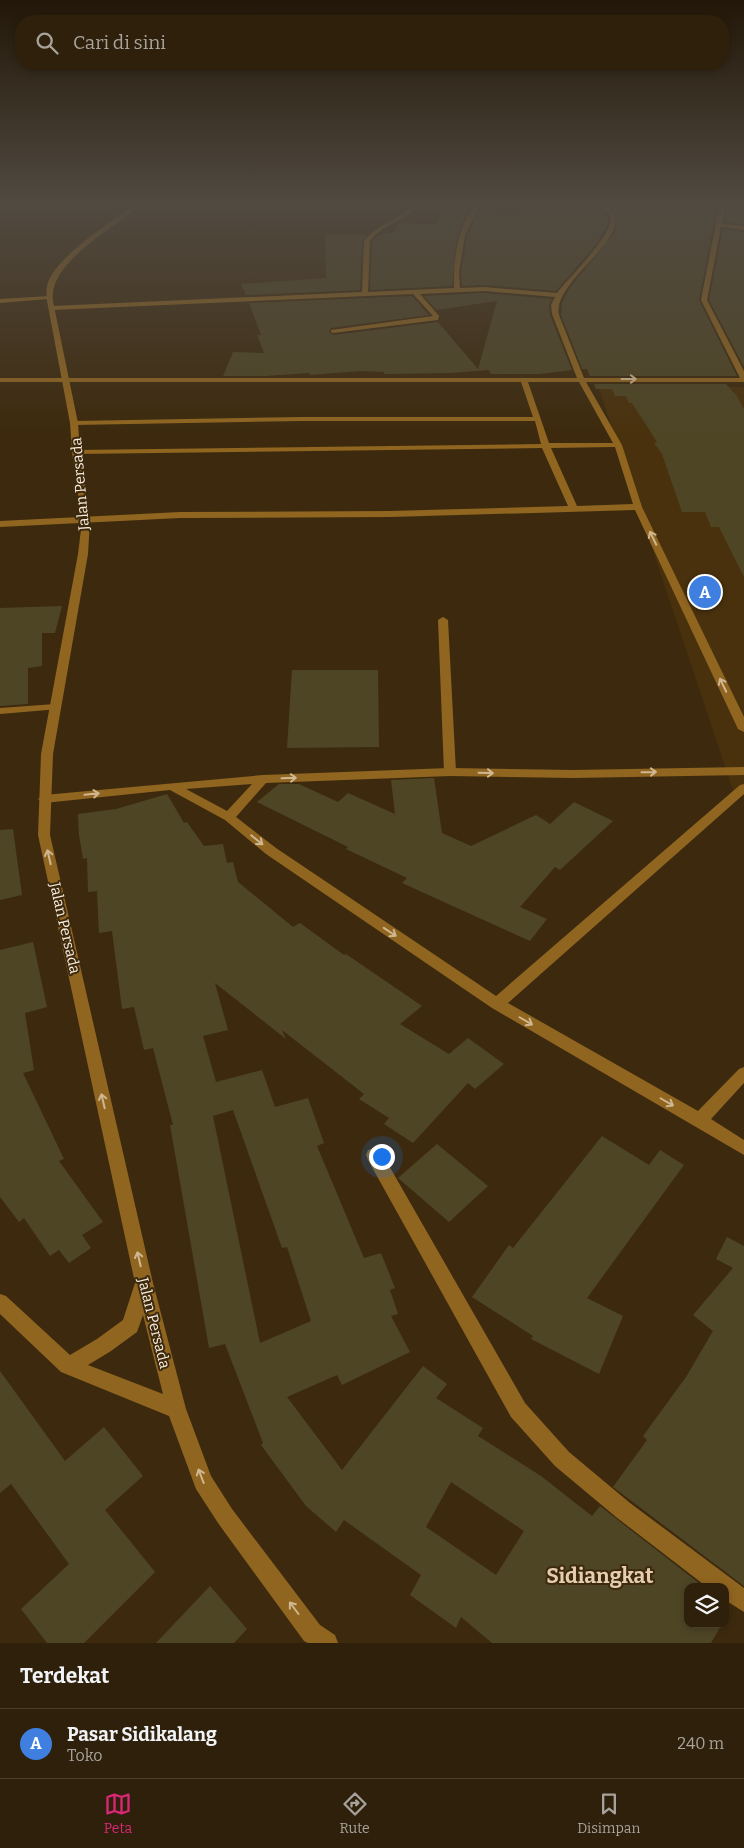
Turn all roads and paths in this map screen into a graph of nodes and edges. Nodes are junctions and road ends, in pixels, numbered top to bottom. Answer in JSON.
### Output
{"nodes":[{"id":1,"x":53,"y":279,"type":"edge"},
{"id":2,"x":366,"y":279,"type":"edge"},
{"id":3,"x":456,"y":279,"type":"edge"},
{"id":4,"x":571,"y":279,"type":"edge"},
{"id":5,"x":708,"y":279,"type":"edge"},
{"id":6,"x":457,"y":290,"type":"junction"},
{"id":7,"x":415,"y":292,"type":"junction"},
{"id":8,"x":365,"y":294,"type":"junction"},
{"id":9,"x":559,"y":295,"type":"junction"},
{"id":10,"x":48,"y":297,"type":"junction"},
{"id":11,"x":0,"y":301,"type":"edge"},
{"id":12,"x":52,"y":308,"type":"junction"},
{"id":13,"x":333,"y":331,"type":"dead end"},
{"id":14,"x":523,"y":379,"type":"junction"},
{"id":15,"x":581,"y":379,"type":"junction"},
{"id":16,"x":744,"y":379,"type":"edge"},
{"id":17,"x":0,"y":380,"type":"edge"},
{"id":18,"x":65,"y":381,"type":"junction"},
{"id":19,"x":538,"y":419,"type":"junction"},
{"id":20,"x":74,"y":423,"type":"junction"},
{"id":21,"x":545,"y":445,"type":"junction"},
{"id":22,"x":618,"y":445,"type":"junction"},
{"id":23,"x":76,"y":452,"type":"junction"},
{"id":24,"x":638,"y":507,"type":"junction"},
{"id":25,"x":573,"y":508,"type":"junction"},
{"id":26,"x":86,"y":522,"type":"junction"},
{"id":27,"x":0,"y":524,"type":"edge"},
{"id":28,"x":443,"y":620,"type":"dead end"},
{"id":29,"x":55,"y":707,"type":"junction"},
{"id":30,"x":0,"y":711,"type":"edge"},
{"id":31,"x":744,"y":729,"type":"edge"},
{"id":32,"x":744,"y":771,"type":"edge"},
{"id":33,"x":450,"y":772,"type":"junction"},
{"id":34,"x":263,"y":779,"type":"junction"},
{"id":35,"x":172,"y":786,"type":"junction"},
{"id":36,"x":744,"y":788,"type":"edge"},
{"id":37,"x":44,"y":799,"type":"junction"},
{"id":38,"x":229,"y":817,"type":"junction"},
{"id":39,"x":497,"y":1004,"type":"junction"},
{"id":40,"x":744,"y":1073,"type":"edge"},
{"id":41,"x":700,"y":1120,"type":"junction"},
{"id":42,"x":744,"y":1148,"type":"edge"},
{"id":43,"x":374,"y":1155,"type":"dead end"},
{"id":44,"x":144,"y":1283,"type":"junction"},
{"id":45,"x":0,"y":1302,"type":"edge"},
{"id":46,"x":68,"y":1366,"type":"junction"},
{"id":47,"x":176,"y":1408,"type":"junction"},
{"id":48,"x":720,"y":1583,"type":"edge"},
{"id":49,"x":729,"y":1590,"type":"edge"},
{"id":50,"x":744,"y":1601,"type":"edge"},
{"id":51,"x":327,"y":1643,"type":"edge"}],
"edges":[{"from":1,"to":10,"type":"street"},
{"from":2,"to":8,"type":"street"},
{"from":3,"to":6,"type":"street"},
{"from":4,"to":9,"type":"street"},
{"from":5,"to":16,"type":"street"},
{"from":6,"to":7,"type":"street"},
{"from":6,"to":9,"type":"street"},
{"from":7,"to":8,"type":"street"},
{"from":7,"to":13,"type":"street"},
{"from":8,"to":12,"type":"street"},
{"from":9,"to":15,"type":"street"},
{"from":10,"to":11,"type":"street"},
{"from":10,"to":12,"type":"street","name":"Jalan Persada"},
{"from":12,"to":18,"type":"street","name":"Jalan Persada"},
{"from":14,"to":15,"type":"street"},
{"from":14,"to":18,"type":"street"},
{"from":14,"to":19,"type":"street"},
{"from":15,"to":16,"type":"street","one_way":true},
{"from":15,"to":22,"type":"street"},
{"from":17,"to":18,"type":"street"},
{"from":18,"to":20,"type":"street","name":"Jalan Persada"},
{"from":19,"to":20,"type":"street"},
{"from":19,"to":21,"type":"street"},
{"from":20,"to":23,"type":"street","name":"Jalan Persada"},
{"from":21,"to":22,"type":"street"},
{"from":21,"to":23,"type":"street"},
{"from":21,"to":25,"type":"street"},
{"from":22,"to":24,"type":"street"},
{"from":23,"to":26,"type":"street","name":"Jalan Persada"},
{"from":24,"to":25,"type":"street"},
{"from":31,"to":24,"type":"street","one_way":true},
{"from":25,"to":26,"type":"street"},
{"from":26,"to":27,"type":"street"},
{"from":26,"to":29,"type":"street","name":"Jalan Persada"},
{"from":28,"to":33,"type":"street"},
{"from":29,"to":30,"type":"street"},
{"from":29,"to":37,"type":"street","name":"Jalan Persada"},
{"from":33,"to":32,"type":"street","one_way":true},
{"from":34,"to":33,"type":"street","one_way":true},
{"from":34,"to":35,"type":"street"},
{"from":34,"to":38,"type":"street"},
{"from":37,"to":35,"type":"street","one_way":true},
{"from":35,"to":38,"type":"street"},
{"from":36,"to":39,"type":"street"},
{"from":44,"to":37,"type":"street","name":"Jalan Persada","one_way":true},
{"from":38,"to":39,"type":"street","one_way":true},
{"from":39,"to":41,"type":"street","one_way":true},
{"from":40,"to":41,"type":"street"},
{"from":41,"to":42,"type":"street"},
{"from":43,"to":48,"type":"street"},
{"from":44,"to":46,"type":"street"},
{"from":44,"to":47,"type":"street","name":"Jalan Persada"},
{"from":45,"to":46,"type":"street"},
{"from":46,"to":47,"type":"street"},
{"from":51,"to":47,"type":"street","name":"Jalan Persada","one_way":true},
{"from":49,"to":50,"type":"street"}]}
